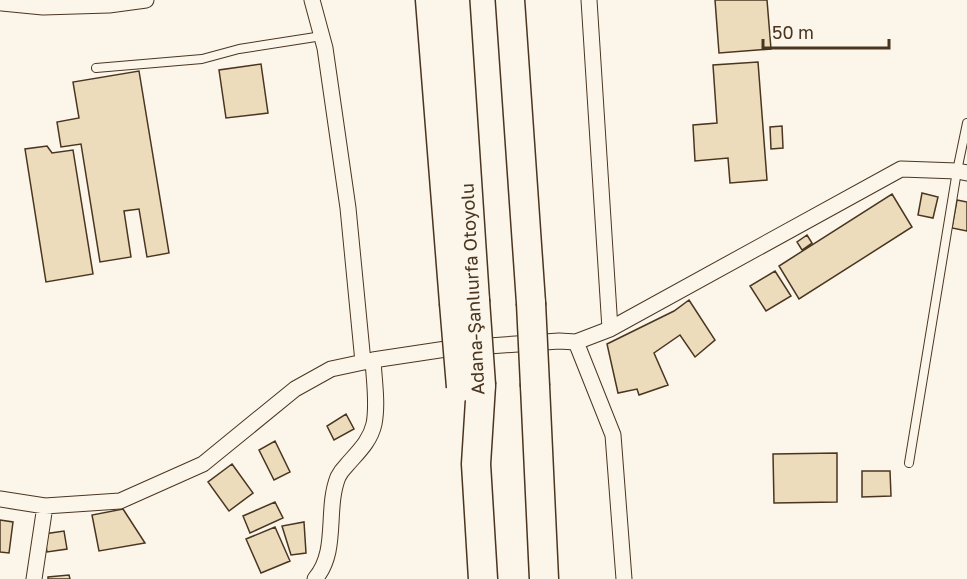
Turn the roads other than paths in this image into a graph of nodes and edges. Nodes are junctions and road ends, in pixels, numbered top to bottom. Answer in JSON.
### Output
{"nodes":[{"id":1,"x":146,"y":0,"type":"edge"},
{"id":2,"x":312,"y":0,"type":"edge"},
{"id":3,"x":430,"y":0,"type":"edge"},
{"id":4,"x":455,"y":0,"type":"edge"},
{"id":5,"x":510,"y":0,"type":"edge"},
{"id":6,"x":589,"y":0,"type":"edge"},
{"id":7,"x":0,"y":2,"type":"edge"},
{"id":8,"x":322,"y":36,"type":"junction"},
{"id":9,"x":96,"y":68,"type":"dead end"},
{"id":10,"x":967,"y":123,"type":"edge"},
{"id":11,"x":962,"y":172,"type":"edge"},
{"id":12,"x":465,"y":302,"type":"junction"},
{"id":13,"x":610,"y":329,"type":"junction"},
{"id":14,"x":576,"y":342,"type":"junction"},
{"id":15,"x":368,"y":361,"type":"junction"},
{"id":16,"x":909,"y":464,"type":"dead end"},
{"id":17,"x":0,"y":499,"type":"edge"},
{"id":18,"x":45,"y":506,"type":"junction"},
{"id":19,"x":34,"y":579,"type":"edge"},
{"id":20,"x":315,"y":579,"type":"edge"},
{"id":21,"x":483,"y":579,"type":"edge"},
{"id":22,"x":544,"y":579,"type":"edge"},
{"id":23,"x":624,"y":579,"type":"edge"}],
"edges":[{"from":1,"to":7,"type":"street"},
{"from":2,"to":8,"type":"street"},
{"from":3,"to":12,"type":"highway"},
{"from":4,"to":12,"type":"highway","name":"Adana-Şanlıurfa Otoyolu"},
{"from":5,"to":22,"type":"highway","bridge":true},
{"from":6,"to":13,"type":"street"},
{"from":8,"to":9,"type":"lane"},
{"from":8,"to":15,"type":"street"},
{"from":10,"to":11,"type":"lane"},
{"from":11,"to":13,"type":"street"},
{"from":11,"to":16,"type":"lane"},
{"from":12,"to":21,"type":"highway","name":"Adana-Şanlıurfa Otoyolu","bridge":true},
{"from":13,"to":14,"type":"street"},
{"from":14,"to":15,"type":"street"},
{"from":14,"to":23,"type":"street"},
{"from":15,"to":18,"type":"street"},
{"from":15,"to":20,"type":"street"},
{"from":17,"to":18,"type":"street"},
{"from":18,"to":19,"type":"street"}]}
